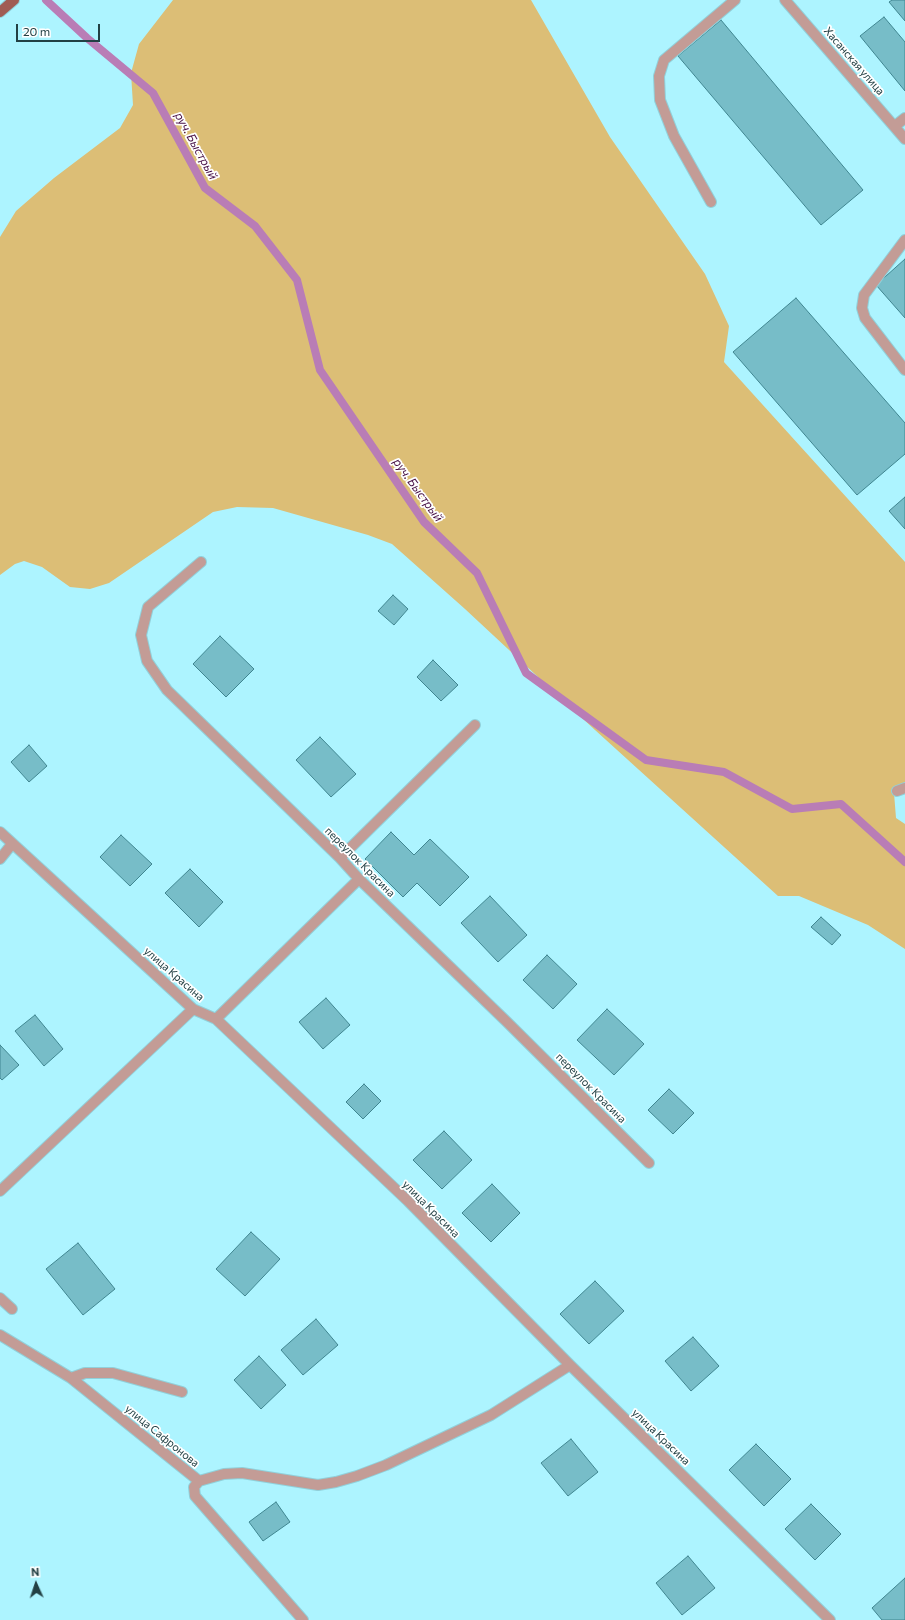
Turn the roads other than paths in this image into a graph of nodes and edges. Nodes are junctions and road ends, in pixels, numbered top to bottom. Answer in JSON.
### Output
{"nodes":[{"id":1,"x":14,"y":0,"type":"edge"},
{"id":2,"x":735,"y":0,"type":"edge"},
{"id":3,"x":785,"y":0,"type":"edge"},
{"id":4,"x":0,"y":12,"type":"edge"},
{"id":5,"x":905,"y":118,"type":"edge"},
{"id":6,"x":895,"y":126,"type":"junction"},
{"id":7,"x":905,"y":139,"type":"edge"},
{"id":8,"x":711,"y":202,"type":"dead end"},
{"id":9,"x":905,"y":240,"type":"edge"},
{"id":10,"x":905,"y":370,"type":"edge"},
{"id":11,"x":201,"y":562,"type":"dead end"},
{"id":12,"x":475,"y":725,"type":"dead end"},
{"id":13,"x":0,"y":832,"type":"edge"},
{"id":14,"x":12,"y":844,"type":"junction"},
{"id":15,"x":340,"y":858,"type":"junction"},
{"id":16,"x":0,"y":859,"type":"edge"},
{"id":17,"x":359,"y":879,"type":"junction"},
{"id":18,"x":193,"y":1009,"type":"junction"},
{"id":19,"x":216,"y":1019,"type":"junction"},
{"id":20,"x":649,"y":1163,"type":"dead end"},
{"id":21,"x":0,"y":1190,"type":"edge"},
{"id":22,"x":0,"y":1298,"type":"edge"},
{"id":23,"x":12,"y":1309,"type":"dead end"},
{"id":24,"x":0,"y":1335,"type":"edge"},
{"id":25,"x":570,"y":1365,"type":"junction"},
{"id":26,"x":71,"y":1378,"type":"junction"},
{"id":27,"x":182,"y":1392,"type":"dead end"},
{"id":28,"x":199,"y":1481,"type":"junction"},
{"id":29,"x":303,"y":1620,"type":"edge"},
{"id":30,"x":830,"y":1620,"type":"edge"}],
"edges":[{"from":1,"to":4,"type":"main road"},
{"from":2,"to":8,"type":"street"},
{"from":3,"to":6,"type":"street","name":"Хасанская улица"},
{"from":5,"to":6,"type":"street"},
{"from":6,"to":7,"type":"street","name":"Хасанская улица"},
{"from":9,"to":10,"type":"street"},
{"from":11,"to":15,"type":"street","name":"переулок Красина"},
{"from":12,"to":15,"type":"street"},
{"from":13,"to":14,"type":"street","name":"улица Красина"},
{"from":14,"to":16,"type":"street"},
{"from":14,"to":18,"type":"street","name":"улица Красина"},
{"from":15,"to":17,"type":"street","name":"переулок Красина"},
{"from":17,"to":19,"type":"street"},
{"from":17,"to":20,"type":"street","name":"переулок Красина"},
{"from":18,"to":19,"type":"street","name":"улица Красина"},
{"from":18,"to":21,"type":"street"},
{"from":19,"to":25,"type":"street","name":"улица Красина"},
{"from":22,"to":23,"type":"street"},
{"from":24,"to":26,"type":"street","name":"улица Сафронова"},
{"from":25,"to":28,"type":"street"},
{"from":25,"to":30,"type":"street","name":"улица Красина"},
{"from":26,"to":27,"type":"street"},
{"from":26,"to":28,"type":"street","name":"улица Сафронова"},
{"from":28,"to":29,"type":"street","name":"улица Сафронова"}]}
